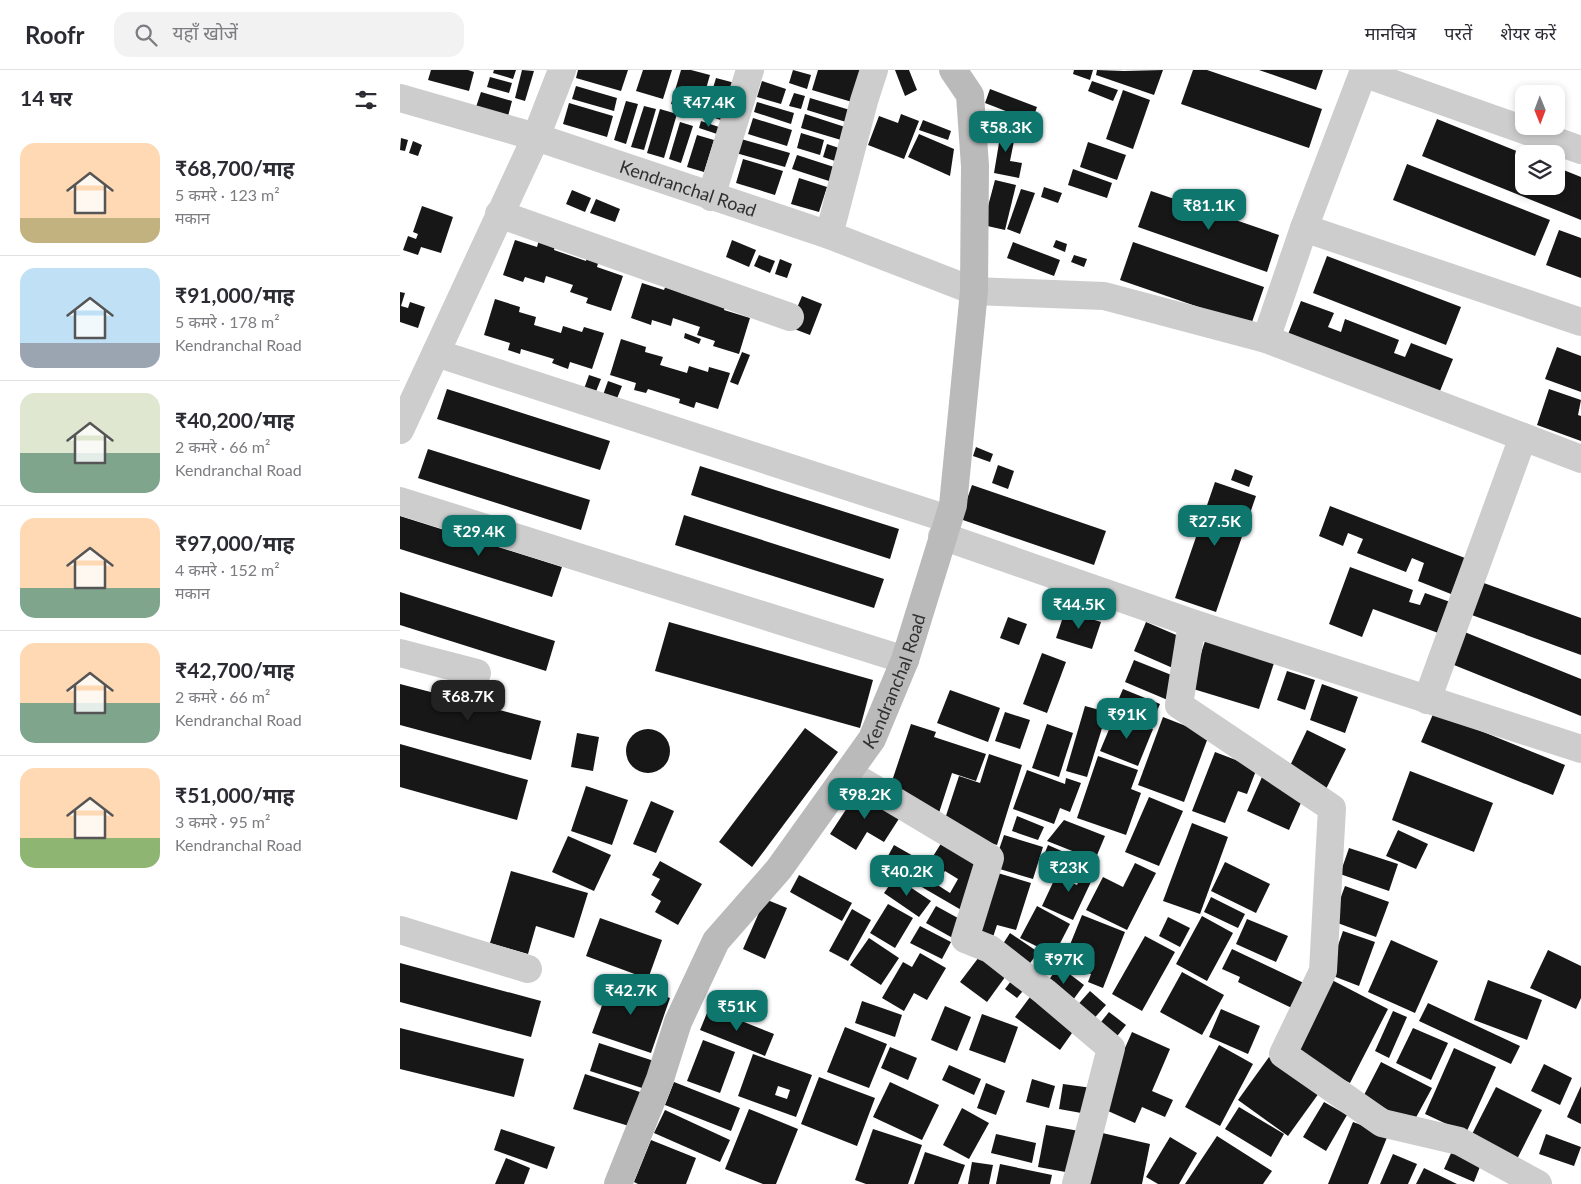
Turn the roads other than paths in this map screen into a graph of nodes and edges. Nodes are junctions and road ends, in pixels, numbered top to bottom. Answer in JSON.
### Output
{"nodes":[{"id":1,"x":562,"y":70,"type":"edge"},
{"id":2,"x":750,"y":70,"type":"edge"},
{"id":3,"x":874,"y":70,"type":"edge"},
{"id":4,"x":953,"y":70,"type":"edge"},
{"id":5,"x":400,"y":98,"type":"edge"},
{"id":6,"x":536,"y":137,"type":"junction"},
{"id":7,"x":1581,"y":150,"type":"edge"},
{"id":8,"x":710,"y":197,"type":"junction"},
{"id":9,"x":500,"y":214,"type":"junction"},
{"id":10,"x":1304,"y":228,"type":"junction"},
{"id":11,"x":829,"y":235,"type":"junction"},
{"id":12,"x":974,"y":291,"type":"junction"},
{"id":13,"x":790,"y":317,"type":"dead end"},
{"id":14,"x":1581,"y":322,"type":"edge"},
{"id":15,"x":1266,"y":339,"type":"junction"},
{"id":16,"x":436,"y":353,"type":"junction"},
{"id":17,"x":400,"y":430,"type":"edge"},
{"id":18,"x":1523,"y":437,"type":"junction"},
{"id":19,"x":1581,"y":459,"type":"edge"},
{"id":20,"x":400,"y":501,"type":"edge"},
{"id":21,"x":945,"y":528,"type":"junction"},
{"id":22,"x":1192,"y":622,"type":"junction"},
{"id":23,"x":400,"y":653,"type":"edge"},
{"id":24,"x":905,"y":660,"type":"junction"},
{"id":25,"x":477,"y":673,"type":"dead end"},
{"id":26,"x":1427,"y":700,"type":"junction"},
{"id":27,"x":1581,"y":749,"type":"edge"},
{"id":28,"x":848,"y":773,"type":"junction"},
{"id":29,"x":400,"y":930,"type":"edge"},
{"id":30,"x":528,"y":968,"type":"dead end"},
{"id":31,"x":618,"y":1184,"type":"edge"},
{"id":32,"x":1076,"y":1184,"type":"edge"},
{"id":33,"x":1538,"y":1184,"type":"edge"}],
"edges":[{"from":1,"to":6,"type":"street"},
{"from":2,"to":8,"type":"street"},
{"from":3,"to":11,"type":"street"},
{"from":4,"to":12,"type":"street","name":"Kendranchal Road"},
{"from":5,"to":6,"type":"street","name":"Kendranchal Road"},
{"from":6,"to":8,"type":"street","name":"Kendranchal Road"},
{"from":6,"to":9,"type":"street"},
{"from":7,"to":10,"type":"street"},
{"from":8,"to":11,"type":"street","name":"Kendranchal Road"},
{"from":9,"to":13,"type":"street"},
{"from":9,"to":16,"type":"street"},
{"from":10,"to":14,"type":"street"},
{"from":10,"to":15,"type":"street"},
{"from":11,"to":12,"type":"street","name":"Kendranchal Road"},
{"from":12,"to":15,"type":"street"},
{"from":12,"to":21,"type":"street","name":"Kendranchal Road"},
{"from":15,"to":18,"type":"street"},
{"from":16,"to":17,"type":"street"},
{"from":16,"to":21,"type":"street"},
{"from":18,"to":19,"type":"street"},
{"from":18,"to":26,"type":"street"},
{"from":20,"to":24,"type":"street"},
{"from":21,"to":22,"type":"street"},
{"from":21,"to":24,"type":"street","name":"Kendranchal Road"},
{"from":22,"to":26,"type":"street"},
{"from":22,"to":33,"type":"street"},
{"from":23,"to":25,"type":"street"},
{"from":24,"to":28,"type":"street","name":"Kendranchal Road"},
{"from":26,"to":27,"type":"street"},
{"from":28,"to":31,"type":"street","name":"Kendranchal Road"},
{"from":28,"to":32,"type":"street"},
{"from":29,"to":30,"type":"street"}]}
